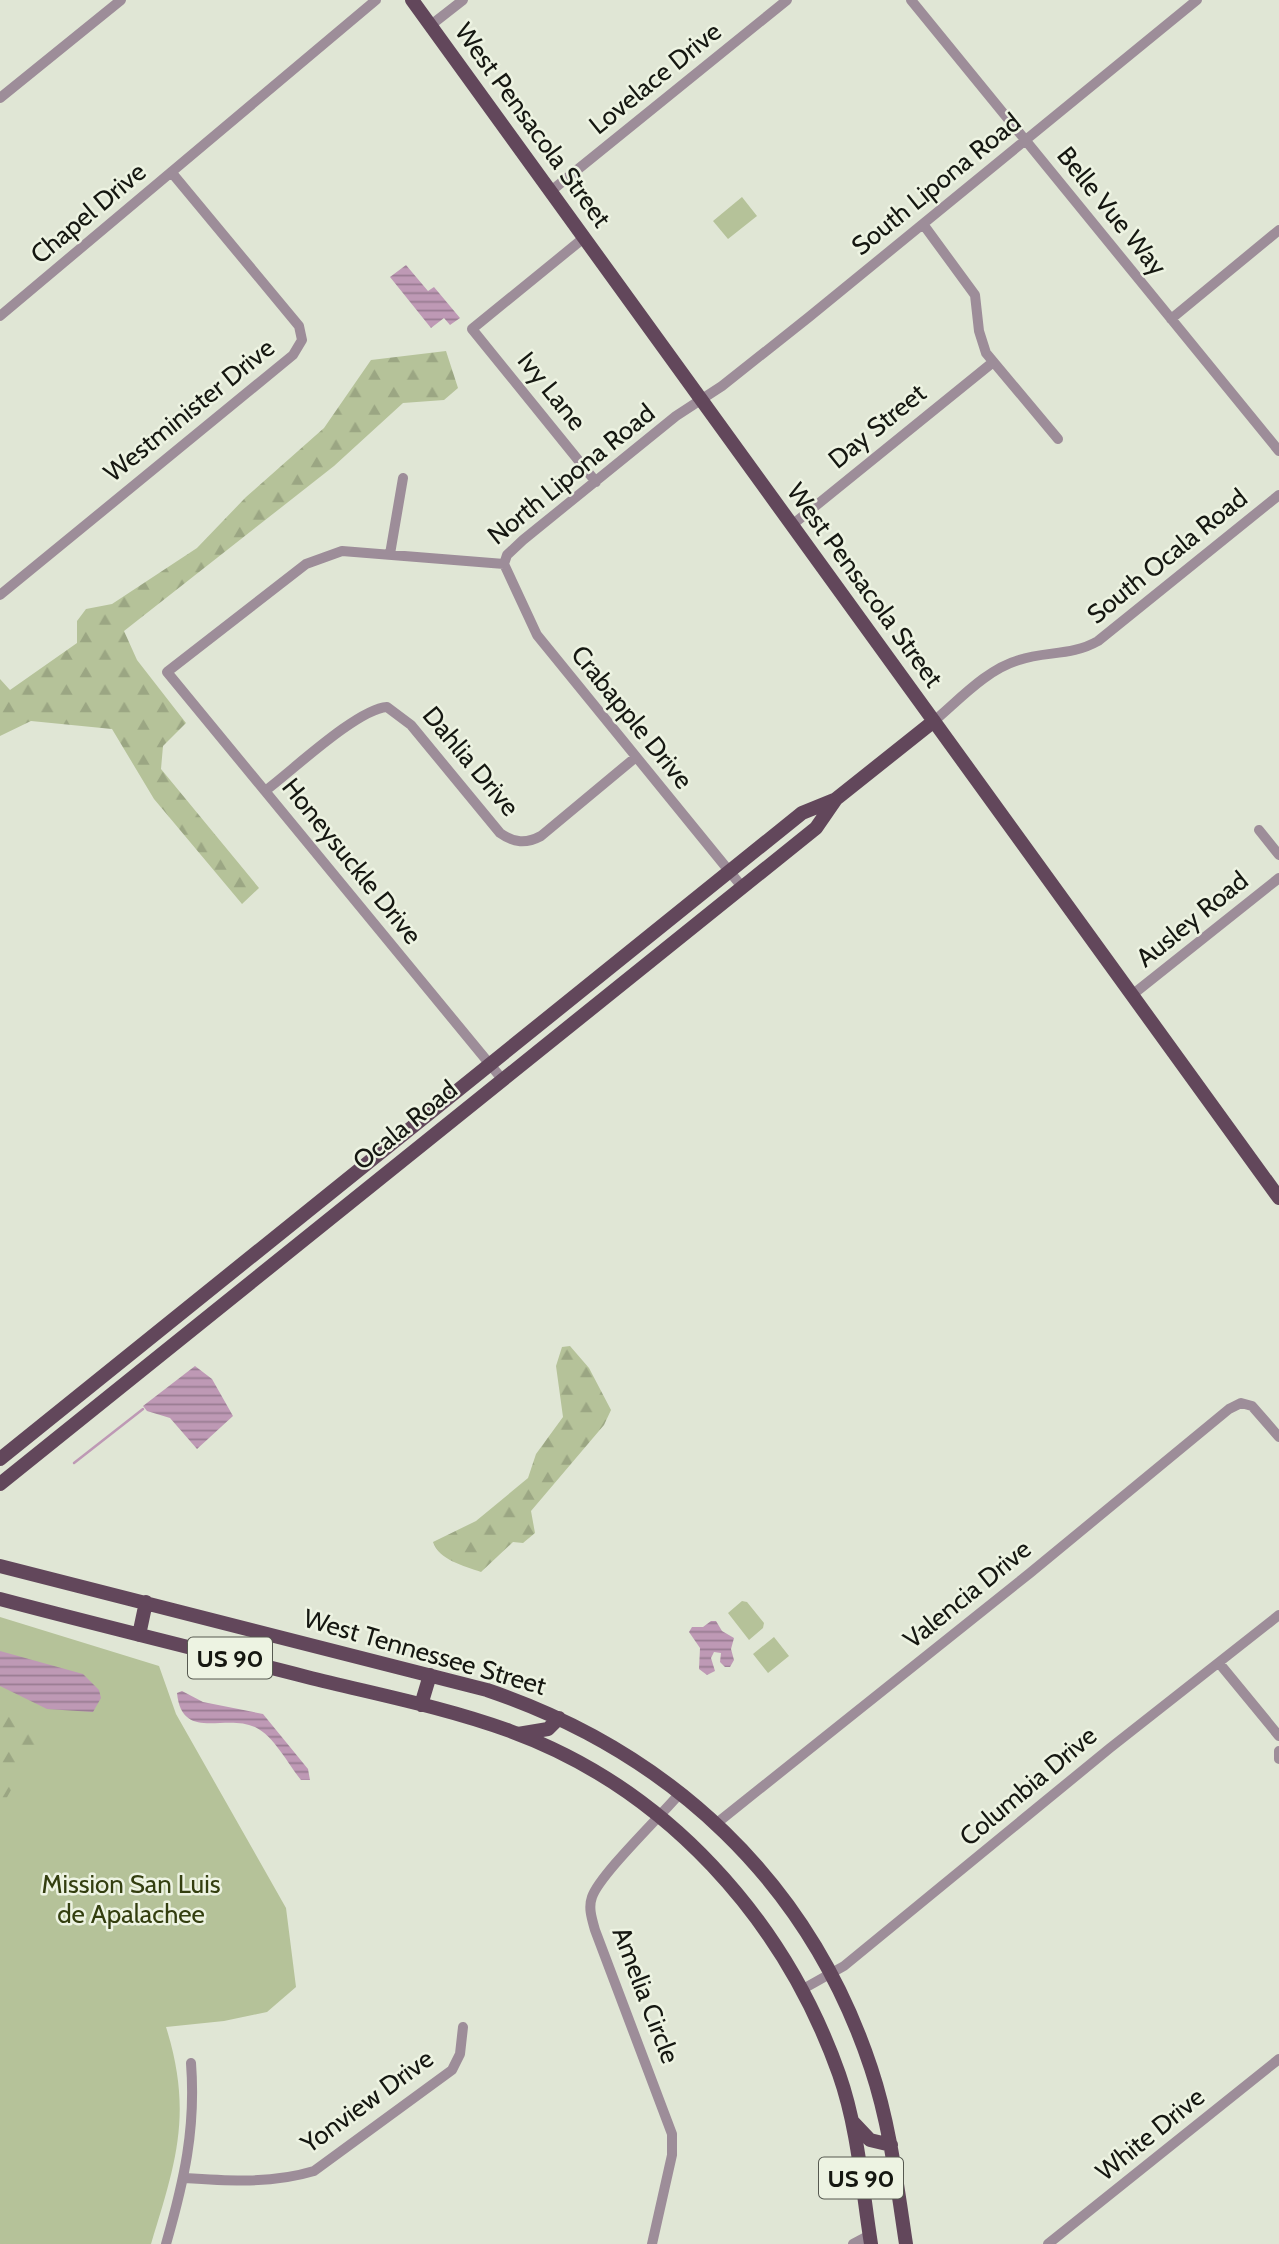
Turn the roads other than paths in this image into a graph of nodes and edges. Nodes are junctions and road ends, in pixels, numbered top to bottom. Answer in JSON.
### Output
{"nodes":[{"id":1,"x":121,"y":0,"type":"edge"},
{"id":2,"x":376,"y":0,"type":"edge"},
{"id":3,"x":412,"y":0,"type":"edge"},
{"id":4,"x":463,"y":0,"type":"edge"},
{"id":5,"x":787,"y":0,"type":"edge"},
{"id":6,"x":911,"y":0,"type":"edge"},
{"id":7,"x":1196,"y":0,"type":"edge"},
{"id":8,"x":431,"y":26,"type":"junction"},
{"id":9,"x":0,"y":98,"type":"edge"},
{"id":10,"x":1026,"y":141,"type":"junction"},
{"id":11,"x":172,"y":173,"type":"junction"},
{"id":12,"x":551,"y":191,"type":"junction"},
{"id":13,"x":923,"y":224,"type":"junction"},
{"id":14,"x":1279,"y":230,"type":"edge"},
{"id":15,"x":585,"y":237,"type":"junction"},
{"id":16,"x":0,"y":316,"type":"edge"},
{"id":17,"x":1171,"y":319,"type":"junction"},
{"id":18,"x":992,"y":363,"type":"junction"},
{"id":19,"x":701,"y":399,"type":"junction"},
{"id":20,"x":1058,"y":439,"type":"dead end"},
{"id":21,"x":1279,"y":451,"type":"edge"},
{"id":22,"x":403,"y":478,"type":"dead end"},
{"id":23,"x":596,"y":482,"type":"junction"},
{"id":24,"x":1279,"y":495,"type":"edge"},
{"id":25,"x":792,"y":525,"type":"junction"},
{"id":26,"x":390,"y":554,"type":"junction"},
{"id":27,"x":504,"y":564,"type":"junction"},
{"id":28,"x":0,"y":595,"type":"edge"},
{"id":29,"x":167,"y":672,"type":"joint"},
{"id":30,"x":934,"y":721,"type":"junction"},
{"id":31,"x":636,"y":757,"type":"junction"},
{"id":32,"x":265,"y":791,"type":"junction"},
{"id":33,"x":835,"y":799,"type":"junction"},
{"id":34,"x":1259,"y":831,"type":"dead end"},
{"id":35,"x":1279,"y":855,"type":"edge"},
{"id":36,"x":730,"y":872,"type":"junction"},
{"id":37,"x":1279,"y":878,"type":"edge"},
{"id":38,"x":743,"y":888,"type":"junction"},
{"id":39,"x":1132,"y":995,"type":"junction"},
{"id":40,"x":490,"y":1064,"type":"junction"},
{"id":41,"x":502,"y":1079,"type":"junction"},
{"id":42,"x":1279,"y":1198,"type":"edge"},
{"id":43,"x":1279,"y":1437,"type":"edge"},
{"id":44,"x":15,"y":1447,"type":"junction"},
{"id":45,"x":0,"y":1459,"type":"edge"},
{"id":46,"x":25,"y":1463,"type":"junction"},
{"id":47,"x":0,"y":1484,"type":"edge"},
{"id":48,"x":0,"y":1566,"type":"edge"},
{"id":49,"x":0,"y":1599,"type":"edge"},
{"id":50,"x":146,"y":1602,"type":"junction"},
{"id":51,"x":1279,"y":1615,"type":"edge"},
{"id":52,"x":139,"y":1634,"type":"junction"},
{"id":53,"x":1219,"y":1663,"type":"junction"},
{"id":54,"x":430,"y":1675,"type":"junction"},
{"id":55,"x":421,"y":1705,"type":"junction"},
{"id":56,"x":559,"y":1718,"type":"junction"},
{"id":57,"x":516,"y":1734,"type":"junction"},
{"id":58,"x":1279,"y":1736,"type":"edge"},
{"id":59,"x":1279,"y":1751,"type":"edge"},
{"id":60,"x":1279,"y":1759,"type":"edge"},
{"id":61,"x":681,"y":1792,"type":"junction"},
{"id":62,"x":660,"y":1817,"type":"junction"},
{"id":63,"x":717,"y":1823,"type":"junction"},
{"id":64,"x":830,"y":1973,"type":"junction"},
{"id":65,"x":803,"y":1989,"type":"junction"},
{"id":66,"x":463,"y":2027,"type":"dead end"},
{"id":67,"x":1279,"y":2059,"type":"edge"},
{"id":68,"x":191,"y":2063,"type":"dead end"},
{"id":69,"x":852,"y":2121,"type":"junction"},
{"id":70,"x":891,"y":2145,"type":"junction"},
{"id":71,"x":183,"y":2178,"type":"junction"},
{"id":72,"x":871,"y":2240,"type":"edge"},
{"id":73,"x":166,"y":2244,"type":"edge"},
{"id":74,"x":652,"y":2244,"type":"edge"},
{"id":75,"x":853,"y":2244,"type":"edge"},
{"id":76,"x":906,"y":2244,"type":"edge"},
{"id":77,"x":1048,"y":2244,"type":"edge"}],
"edges":[{"from":1,"to":9,"type":"street"},
{"from":2,"to":11,"type":"street","name":"Chapel Drive"},
{"from":3,"to":8,"type":"main road","name":"West Pensacola Street"},
{"from":4,"to":8,"type":"street"},
{"from":5,"to":12,"type":"street","name":"Lovelace Drive"},
{"from":6,"to":10,"type":"street","name":"Belle Vue Way"},
{"from":7,"to":10,"type":"street","name":"South Lipona Road"},
{"from":8,"to":12,"type":"main road","name":"West Pensacola Street"},
{"from":10,"to":13,"type":"street","name":"South Lipona Road"},
{"from":10,"to":17,"type":"street","name":"Belle Vue Way"},
{"from":11,"to":16,"type":"street","name":"Chapel Drive"},
{"from":11,"to":28,"type":"street","name":"Westminister Drive"},
{"from":12,"to":15,"type":"main road","name":"West Pensacola Street"},
{"from":13,"to":18,"type":"street"},
{"from":13,"to":19,"type":"street","name":"South Lipona Road"},
{"from":14,"to":17,"type":"street"},
{"from":15,"to":19,"type":"main road","name":"West Pensacola Street"},
{"from":15,"to":23,"type":"street","name":"Ivy Lane"},
{"from":17,"to":21,"type":"street","name":"Belle Vue Way"},
{"from":18,"to":20,"type":"street"},
{"from":18,"to":25,"type":"street","name":"Day Street"},
{"from":19,"to":23,"type":"street","name":"North Lipona Road"},
{"from":19,"to":25,"type":"main road","name":"West Pensacola Street"},
{"from":22,"to":26,"type":"street"},
{"from":23,"to":27,"type":"street","name":"North Lipona Road"},
{"from":24,"to":30,"type":"street","name":"South Ocala Road"},
{"from":25,"to":30,"type":"main road","name":"West Pensacola Street"},
{"from":26,"to":27,"type":"street","name":"North Lipona Road"},
{"from":26,"to":29,"type":"street","name":"North Lipona Road"},
{"from":27,"to":31,"type":"street","name":"Crabapple Drive"},
{"from":29,"to":32,"type":"street","name":"Honeysuckle Drive"},
{"from":30,"to":33,"type":"main road","name":"Ocala Road"},
{"from":30,"to":39,"type":"main road","name":"West Pensacola Street"},
{"from":31,"to":32,"type":"street","name":"Dahlia Drive"},
{"from":31,"to":36,"type":"street","name":"Crabapple Drive"},
{"from":32,"to":40,"type":"street","name":"Honeysuckle Drive"},
{"from":33,"to":36,"type":"main road","name":"Ocala Road"},
{"from":33,"to":38,"type":"main road","name":"Ocala Road"},
{"from":34,"to":35,"type":"street"},
{"from":36,"to":38,"type":"street","name":"Crabapple Drive"},
{"from":36,"to":40,"type":"main road","name":"Ocala Road"},
{"from":37,"to":39,"type":"street","name":"Ausley Road"},
{"from":38,"to":41,"type":"main road","name":"Ocala Road"},
{"from":39,"to":42,"type":"main road","name":"West Pensacola Street"},
{"from":40,"to":41,"type":"street","name":"Honeysuckle Drive"},
{"from":40,"to":44,"type":"main road","name":"Ocala Road"},
{"from":41,"to":46,"type":"main road","name":"Ocala Road"},
{"from":43,"to":63,"type":"street","name":"Valencia Drive"},
{"from":44,"to":45,"type":"main road","name":"Ocala Road"},
{"from":44,"to":46,"type":"street"},
{"from":46,"to":47,"type":"main road","name":"Ocala Road"},
{"from":48,"to":50,"type":"main road","name":"West Tennessee Street","number":"US 90"},
{"from":49,"to":52,"type":"main road","name":"West Tennessee Street","number":"US 90"},
{"from":50,"to":52,"type":"main road"},
{"from":50,"to":54,"type":"main road","name":"West Tennessee Street","number":"US 90"},
{"from":51,"to":53,"type":"street","name":"Columbia Drive"},
{"from":52,"to":55,"type":"main road","name":"West Tennessee Street","number":"US 90"},
{"from":53,"to":58,"type":"street"},
{"from":53,"to":64,"type":"street","name":"Columbia Drive"},
{"from":54,"to":55,"type":"main road"},
{"from":54,"to":56,"type":"main road","name":"West Tennessee Street","number":"US 90"},
{"from":55,"to":57,"type":"main road","name":"West Tennessee Street","number":"US 90"},
{"from":56,"to":57,"type":"main road"},
{"from":56,"to":61,"type":"main road","name":"West Tennessee Street","number":"US 90"},
{"from":57,"to":62,"type":"main road","name":"West Tennessee Street","number":"US 90"},
{"from":59,"to":60,"type":"street"},
{"from":61,"to":62,"type":"street","name":"Amelia Circle"},
{"from":61,"to":63,"type":"main road","name":"West Tennessee Street","number":"US 90"},
{"from":62,"to":65,"type":"main road","name":"West Tennessee Street","number":"US 90"},
{"from":62,"to":74,"type":"street","name":"Amelia Circle"},
{"from":63,"to":64,"type":"main road","name":"West Tennessee Street","number":"US 90"},
{"from":64,"to":65,"type":"street","name":"Columbia Drive"},
{"from":64,"to":70,"type":"main road","name":"West Tennessee Street","number":"US 90"},
{"from":65,"to":69,"type":"main road","name":"West Tennessee Street","number":"US 90"},
{"from":66,"to":71,"type":"street","name":"Yonview Drive"},
{"from":67,"to":77,"type":"street","name":"White Drive"},
{"from":68,"to":71,"type":"street"},
{"from":69,"to":70,"type":"main road"},
{"from":69,"to":72,"type":"main road","name":"West Tennessee Street","number":"US 90"},
{"from":70,"to":76,"type":"main road","name":"West Tennessee Street","number":"US 90"},
{"from":71,"to":73,"type":"street"},
{"from":72,"to":75,"type":"street"}]}
